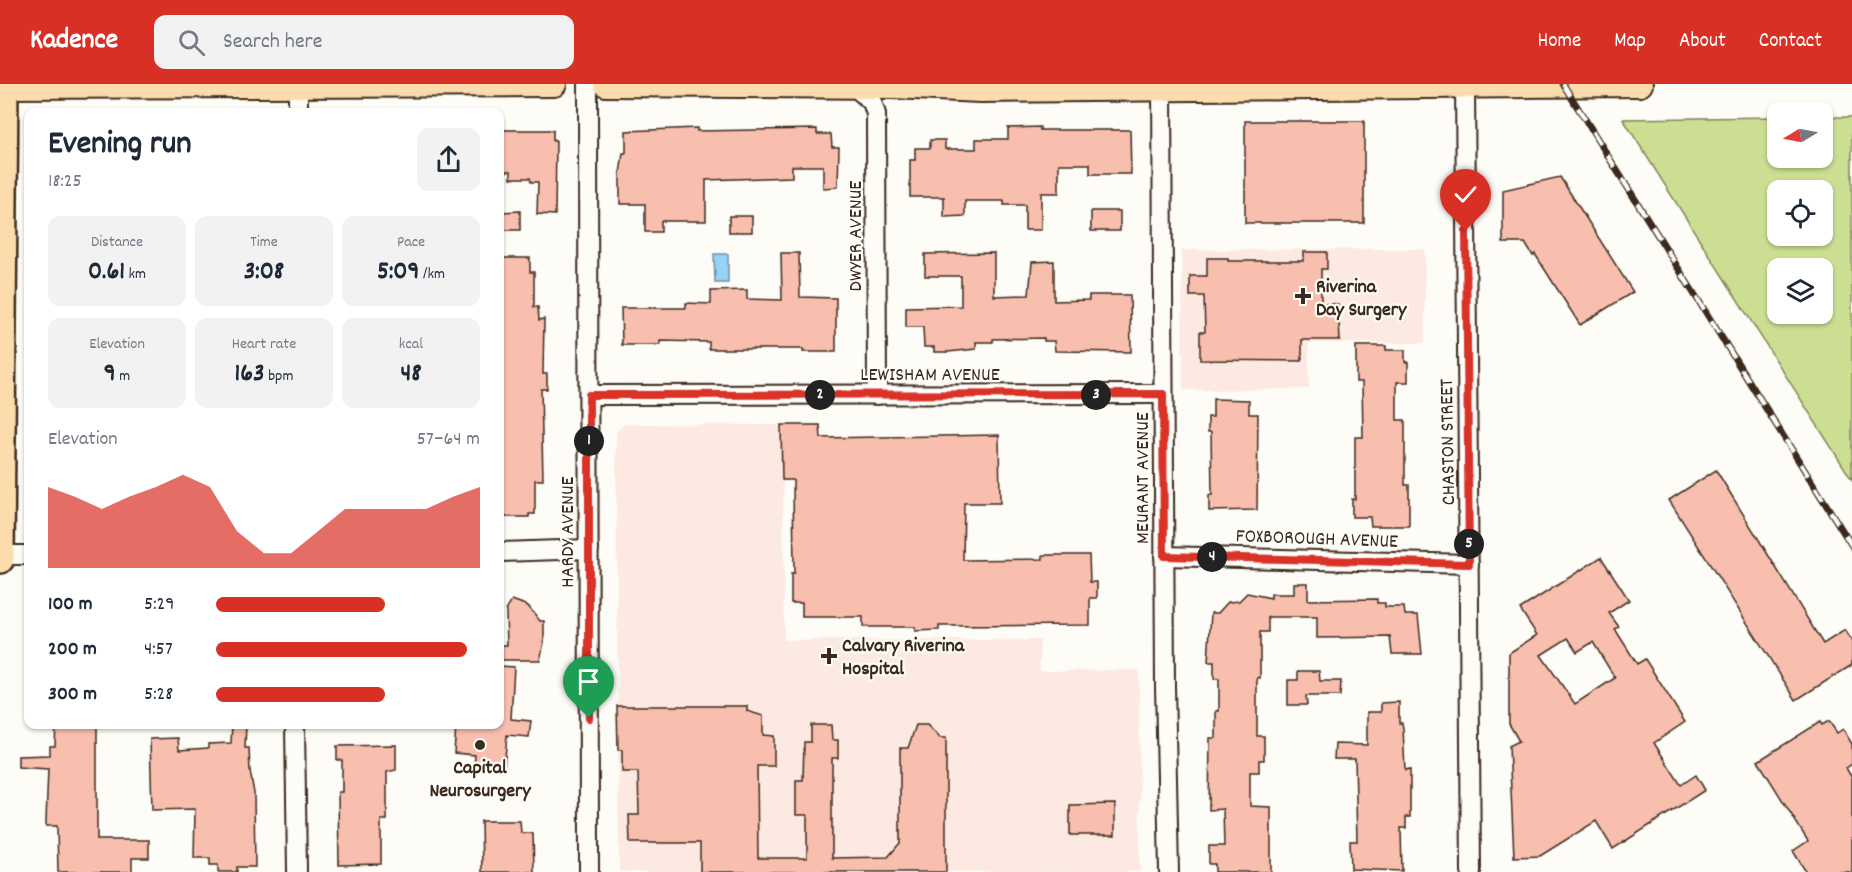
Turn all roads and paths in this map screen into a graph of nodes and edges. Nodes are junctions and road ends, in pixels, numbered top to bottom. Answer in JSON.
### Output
{"nodes":[{"id":1,"x":554,"y":84,"type":"edge"},
{"id":2,"x":588,"y":84,"type":"edge"},
{"id":3,"x":606,"y":84,"type":"edge"},
{"id":4,"x":1640,"y":84,"type":"edge"},
{"id":5,"x":2,"y":85,"type":"edge"},
{"id":6,"x":298,"y":85,"type":"edge"},
{"id":7,"x":1465,"y":85,"type":"edge"},
{"id":8,"x":854,"y":86,"type":"junction"},
{"id":9,"x":926,"y":86,"type":"edge"},
{"id":10,"x":1162,"y":86,"type":"edge"},
{"id":11,"x":298,"y":108,"type":"edge"},
{"id":12,"x":1163,"y":394,"type":"junction"},
{"id":13,"x":589,"y":395,"type":"junction"},
{"id":14,"x":877,"y":395,"type":"junction"},
{"id":15,"x":589,"y":549,"type":"junction"},
{"id":16,"x":504,"y":552,"type":"edge"},
{"id":17,"x":24,"y":555,"type":"edge"},
{"id":18,"x":0,"y":556,"type":"edge"},
{"id":19,"x":1164,"y":556,"type":"junction"},
{"id":20,"x":1469,"y":564,"type":"junction"},
{"id":21,"x":295,"y":729,"type":"edge"},
{"id":22,"x":297,"y":872,"type":"edge"},
{"id":23,"x":589,"y":872,"type":"edge"},
{"id":24,"x":1169,"y":872,"type":"edge"},
{"id":25,"x":1471,"y":872,"type":"edge"}],
"edges":[{"from":1,"to":6,"type":"main road"},
{"from":2,"to":13,"type":"street","name":"HARDY AVENUE"},
{"from":3,"to":8,"type":"main road"},
{"from":4,"to":7,"type":"main road"},
{"from":5,"to":6,"type":"main road"},
{"from":5,"to":18,"type":"highway"},
{"from":6,"to":11,"type":"street"},
{"from":7,"to":10,"type":"main road"},
{"from":7,"to":20,"type":"street","name":"CHASTON STREET"},
{"from":8,"to":9,"type":"main road"},
{"from":8,"to":14,"type":"street","name":"DWYER AVENUE"},
{"from":9,"to":10,"type":"main road"},
{"from":10,"to":12,"type":"street","name":"MEURANT AVENUE"},
{"from":12,"to":14,"type":"street","name":"LEWISHAM AVENUE"},
{"from":12,"to":19,"type":"street","name":"MEURANT AVENUE"},
{"from":13,"to":14,"type":"street","name":"LEWISHAM AVENUE"},
{"from":13,"to":15,"type":"street","name":"HARDY AVENUE"},
{"from":15,"to":16,"type":"street"},
{"from":15,"to":23,"type":"street","name":"HARDY AVENUE"},
{"from":17,"to":18,"type":"street"},
{"from":19,"to":20,"type":"street","name":"FOXBOROUGH AVENUE"},
{"from":19,"to":24,"type":"street","name":"MEURANT AVENUE"},
{"from":20,"to":25,"type":"street","name":"CHASTON STREET"},
{"from":21,"to":22,"type":"street"}]}
